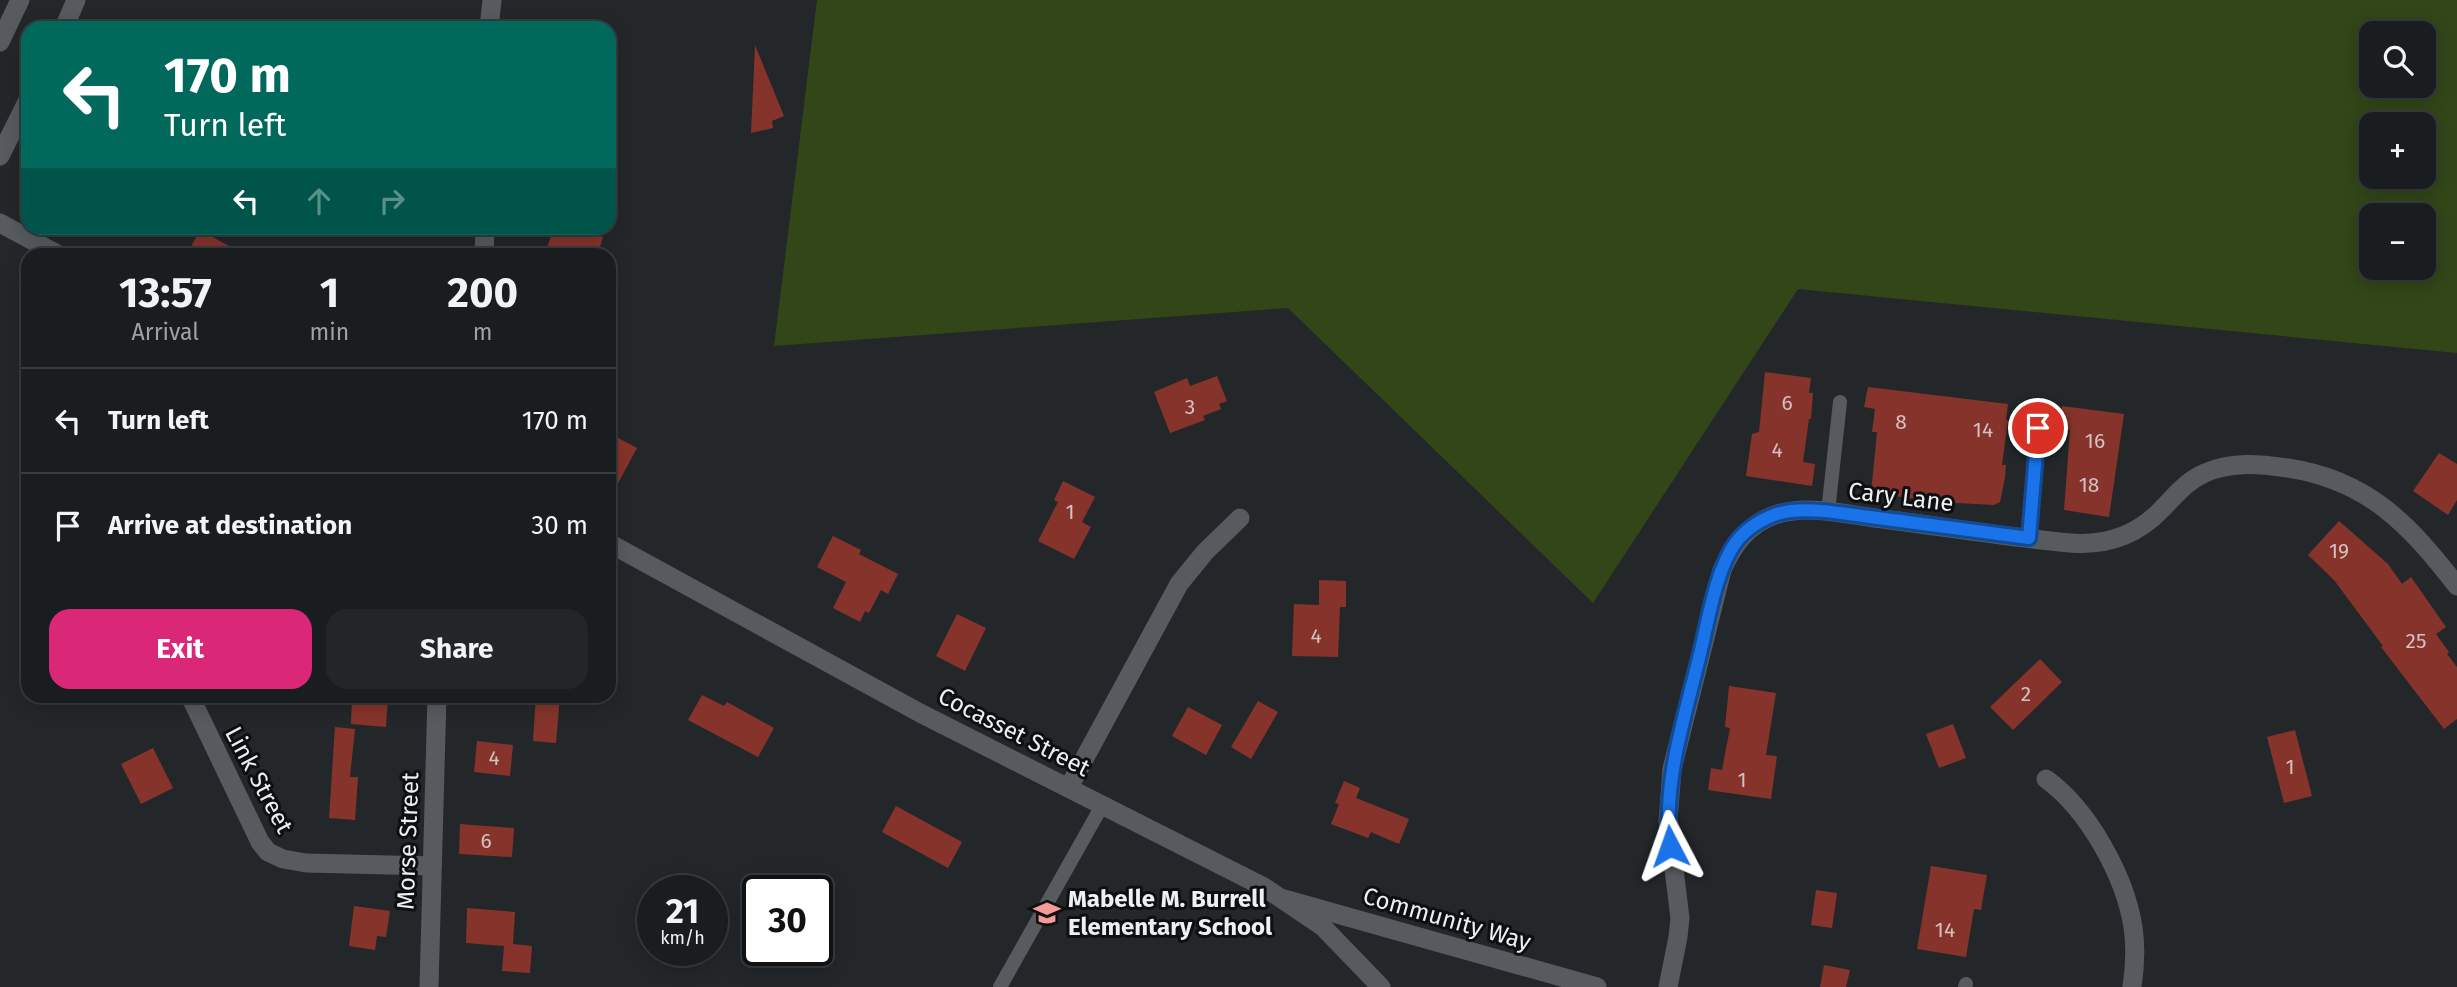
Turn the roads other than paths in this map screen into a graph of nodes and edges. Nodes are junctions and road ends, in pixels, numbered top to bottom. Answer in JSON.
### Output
{"nodes":[{"id":1,"x":20,"y":0,"type":"edge"},
{"id":2,"x":76,"y":0,"type":"edge"},
{"id":3,"x":492,"y":0,"type":"edge"},
{"id":4,"x":67,"y":21,"type":"edge"},
{"id":5,"x":490,"y":21,"type":"edge"},
{"id":6,"x":0,"y":43,"type":"edge"},
{"id":7,"x":21,"y":114,"type":"edge"},
{"id":8,"x":0,"y":156,"type":"edge"},
{"id":9,"x":0,"y":223,"type":"edge"},
{"id":10,"x":21,"y":234,"type":"edge"},
{"id":11,"x":22,"y":235,"type":"edge"},
{"id":12,"x":46,"y":248,"type":"edge"},
{"id":13,"x":1840,"y":402,"type":"dead end"},
{"id":14,"x":2038,"y":428,"type":"dead end"},
{"id":15,"x":1828,"y":512,"type":"junction"},
{"id":16,"x":1240,"y":518,"type":"dead end"},
{"id":17,"x":2029,"y":538,"type":"junction"},
{"id":18,"x":616,"y":546,"type":"edge"},
{"id":19,"x":2457,"y":586,"type":"edge"},
{"id":20,"x":193,"y":703,"type":"edge"},
{"id":21,"x":437,"y":703,"type":"edge"},
{"id":22,"x":2046,"y":779,"type":"dead end"},
{"id":23,"x":1069,"y":787,"type":"junction"},
{"id":24,"x":1103,"y":804,"type":"junction"},
{"id":25,"x":432,"y":866,"type":"junction"},
{"id":26,"x":1283,"y":899,"type":"junction"},
{"id":27,"x":429,"y":987,"type":"edge"},
{"id":28,"x":1000,"y":987,"type":"edge"},
{"id":29,"x":1381,"y":987,"type":"edge"},
{"id":30,"x":1597,"y":987,"type":"edge"},
{"id":31,"x":1668,"y":987,"type":"edge"},
{"id":32,"x":2132,"y":987,"type":"edge"}],
"edges":[{"from":1,"to":6,"type":"street"},
{"from":2,"to":4,"type":"street"},
{"from":3,"to":5,"type":"street"},
{"from":7,"to":8,"type":"street"},
{"from":9,"to":10,"type":"street"},
{"from":11,"to":12,"type":"street"},
{"from":13,"to":15,"type":"lane"},
{"from":14,"to":17,"type":"lane"},
{"from":15,"to":17,"type":"street","name":"Cary Lane"},
{"from":15,"to":31,"type":"street","name":"Cary Lane"},
{"from":16,"to":23,"type":"street"},
{"from":17,"to":19,"type":"street","name":"Cary Lane"},
{"from":18,"to":23,"type":"street","name":"Cocasset Street"},
{"from":20,"to":25,"type":"street","name":"Link Street"},
{"from":21,"to":25,"type":"street","name":"Morse Street"},
{"from":22,"to":32,"type":"street"},
{"from":23,"to":24,"type":"street","name":"Cocasset Street"},
{"from":24,"to":26,"type":"street","name":"Cocasset Street"},
{"from":24,"to":28,"type":"lane"},
{"from":25,"to":27,"type":"street","name":"Morse Street"},
{"from":26,"to":29,"type":"street","name":"Cocasset Street"},
{"from":26,"to":30,"type":"street","name":"Community Way"}]}
